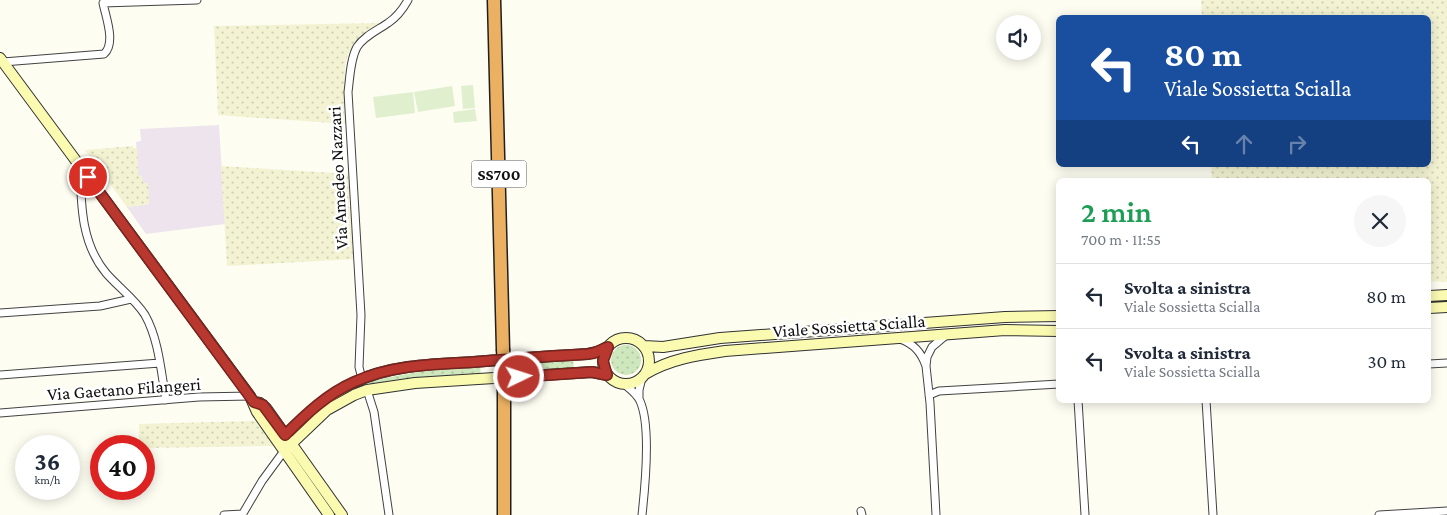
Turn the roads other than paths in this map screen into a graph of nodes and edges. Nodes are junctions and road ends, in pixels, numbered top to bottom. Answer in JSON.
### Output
{"nodes":[{"id":1,"x":197,"y":0,"type":"edge"},
{"id":2,"x":408,"y":0,"type":"edge"},
{"id":3,"x":494,"y":0,"type":"edge"},
{"id":4,"x":103,"y":2,"type":"edge"},
{"id":5,"x":1,"y":60,"type":"edge"},
{"id":6,"x":80,"y":166,"type":"junction"},
{"id":7,"x":1447,"y":295,"type":"edge"},
{"id":8,"x":1431,"y":296,"type":"edge"},
{"id":9,"x":131,"y":299,"type":"junction"},
{"id":10,"x":1447,"y":307,"type":"edge"},
{"id":11,"x":1431,"y":308,"type":"edge"},
{"id":12,"x":0,"y":313,"type":"edge"},
{"id":13,"x":1056,"y":316,"type":"edge"},
{"id":14,"x":1056,"y":331,"type":"edge"},
{"id":15,"x":946,"y":335,"type":"junction"},
{"id":16,"x":899,"y":339,"type":"junction"},
{"id":17,"x":644,"y":346,"type":"junction"},
{"id":18,"x":608,"y":347,"type":"junction"},
{"id":19,"x":160,"y":363,"type":"junction"},
{"id":20,"x":1447,"y":363,"type":"edge"},
{"id":21,"x":1431,"y":364,"type":"edge"},
{"id":22,"x":926,"y":366,"type":"junction"},
{"id":23,"x":0,"y":375,"type":"edge"},
{"id":24,"x":607,"y":375,"type":"junction"},
{"id":25,"x":644,"y":376,"type":"junction"},
{"id":26,"x":362,"y":379,"type":"junction"},
{"id":27,"x":624,"y":384,"type":"junction"},
{"id":28,"x":1056,"y":384,"type":"edge"},
{"id":29,"x":367,"y":390,"type":"junction"},
{"id":30,"x":929,"y":395,"type":"junction"},
{"id":31,"x":252,"y":399,"type":"junction"},
{"id":32,"x":639,"y":399,"type":"junction"},
{"id":33,"x":166,"y":400,"type":"junction"},
{"id":34,"x":1078,"y":403,"type":"edge"},
{"id":35,"x":1206,"y":403,"type":"edge"},
{"id":36,"x":0,"y":414,"type":"edge"},
{"id":37,"x":281,"y":438,"type":"junction"},
{"id":38,"x":288,"y":447,"type":"junction"},
{"id":39,"x":1447,"y":511,"type":"edge"},
{"id":40,"x":242,"y":514,"type":"edge"},
{"id":41,"x":224,"y":515,"type":"edge"},
{"id":42,"x":329,"y":515,"type":"edge"},
{"id":43,"x":342,"y":515,"type":"edge"},
{"id":44,"x":389,"y":515,"type":"edge"},
{"id":45,"x":504,"y":515,"type":"edge"},
{"id":46,"x":642,"y":515,"type":"edge"},
{"id":47,"x":936,"y":515,"type":"edge"},
{"id":48,"x":1085,"y":515,"type":"edge"},
{"id":49,"x":1213,"y":515,"type":"edge"},
{"id":50,"x":1379,"y":515,"type":"edge"}],
"edges":[{"from":1,"to":4,"type":"street"},
{"from":2,"to":26,"type":"street","name":"Via Amedeo Nazzari"},
{"from":3,"to":45,"type":"highway","number":"SS700","bridge":true},
{"from":4,"to":5,"type":"street"},
{"from":5,"to":6,"type":"street"},
{"from":6,"to":9,"type":"street"},
{"from":6,"to":31,"type":"street"},
{"from":7,"to":8,"type":"street"},
{"from":9,"to":12,"type":"street"},
{"from":9,"to":19,"type":"street"},
{"from":10,"to":11,"type":"street"},
{"from":13,"to":17,"type":"street","name":"Viale Sossietta Scialla"},
{"from":14,"to":15,"type":"street","name":"Viale Sossietta Scialla"},
{"from":15,"to":16,"type":"street","name":"Viale Sossietta Scialla"},
{"from":15,"to":22,"type":"street"},
{"from":16,"to":22,"type":"street"},
{"from":16,"to":25,"type":"street","name":"Viale Sossietta Scialla"},
{"from":17,"to":18,"type":"street","name":"Viale Sossietta Scialla"},
{"from":17,"to":25,"type":"street"},
{"from":18,"to":24,"type":"street"},
{"from":18,"to":26,"type":"street","name":"Viale Sossietta Scialla"},
{"from":19,"to":23,"type":"street"},
{"from":19,"to":33,"type":"street"},
{"from":20,"to":21,"type":"street"},
{"from":22,"to":30,"type":"street"},
{"from":24,"to":27,"type":"street"},
{"from":24,"to":29,"type":"street"},
{"from":25,"to":27,"type":"street","name":"Viale Sossietta Scialla"},
{"from":25,"to":32,"type":"street"},
{"from":26,"to":37,"type":"street","name":"Viale Sossietta Scialla"},
{"from":27,"to":32,"type":"street"},
{"from":28,"to":30,"type":"street"},
{"from":29,"to":38,"type":"street"},
{"from":29,"to":44,"type":"street"},
{"from":30,"to":47,"type":"street"},
{"from":31,"to":33,"type":"street","name":"Via Gaetano Filangeri"},
{"from":31,"to":37,"type":"street"},
{"from":32,"to":46,"type":"street"},
{"from":33,"to":36,"type":"street","name":"Via Gaetano Filangeri"},
{"from":34,"to":48,"type":"street"},
{"from":35,"to":49,"type":"street"},
{"from":37,"to":38,"type":"street"},
{"from":38,"to":40,"type":"street"},
{"from":38,"to":42,"type":"street"},
{"from":38,"to":43,"type":"street"},
{"from":39,"to":50,"type":"street"},
{"from":40,"to":41,"type":"street"}]}
